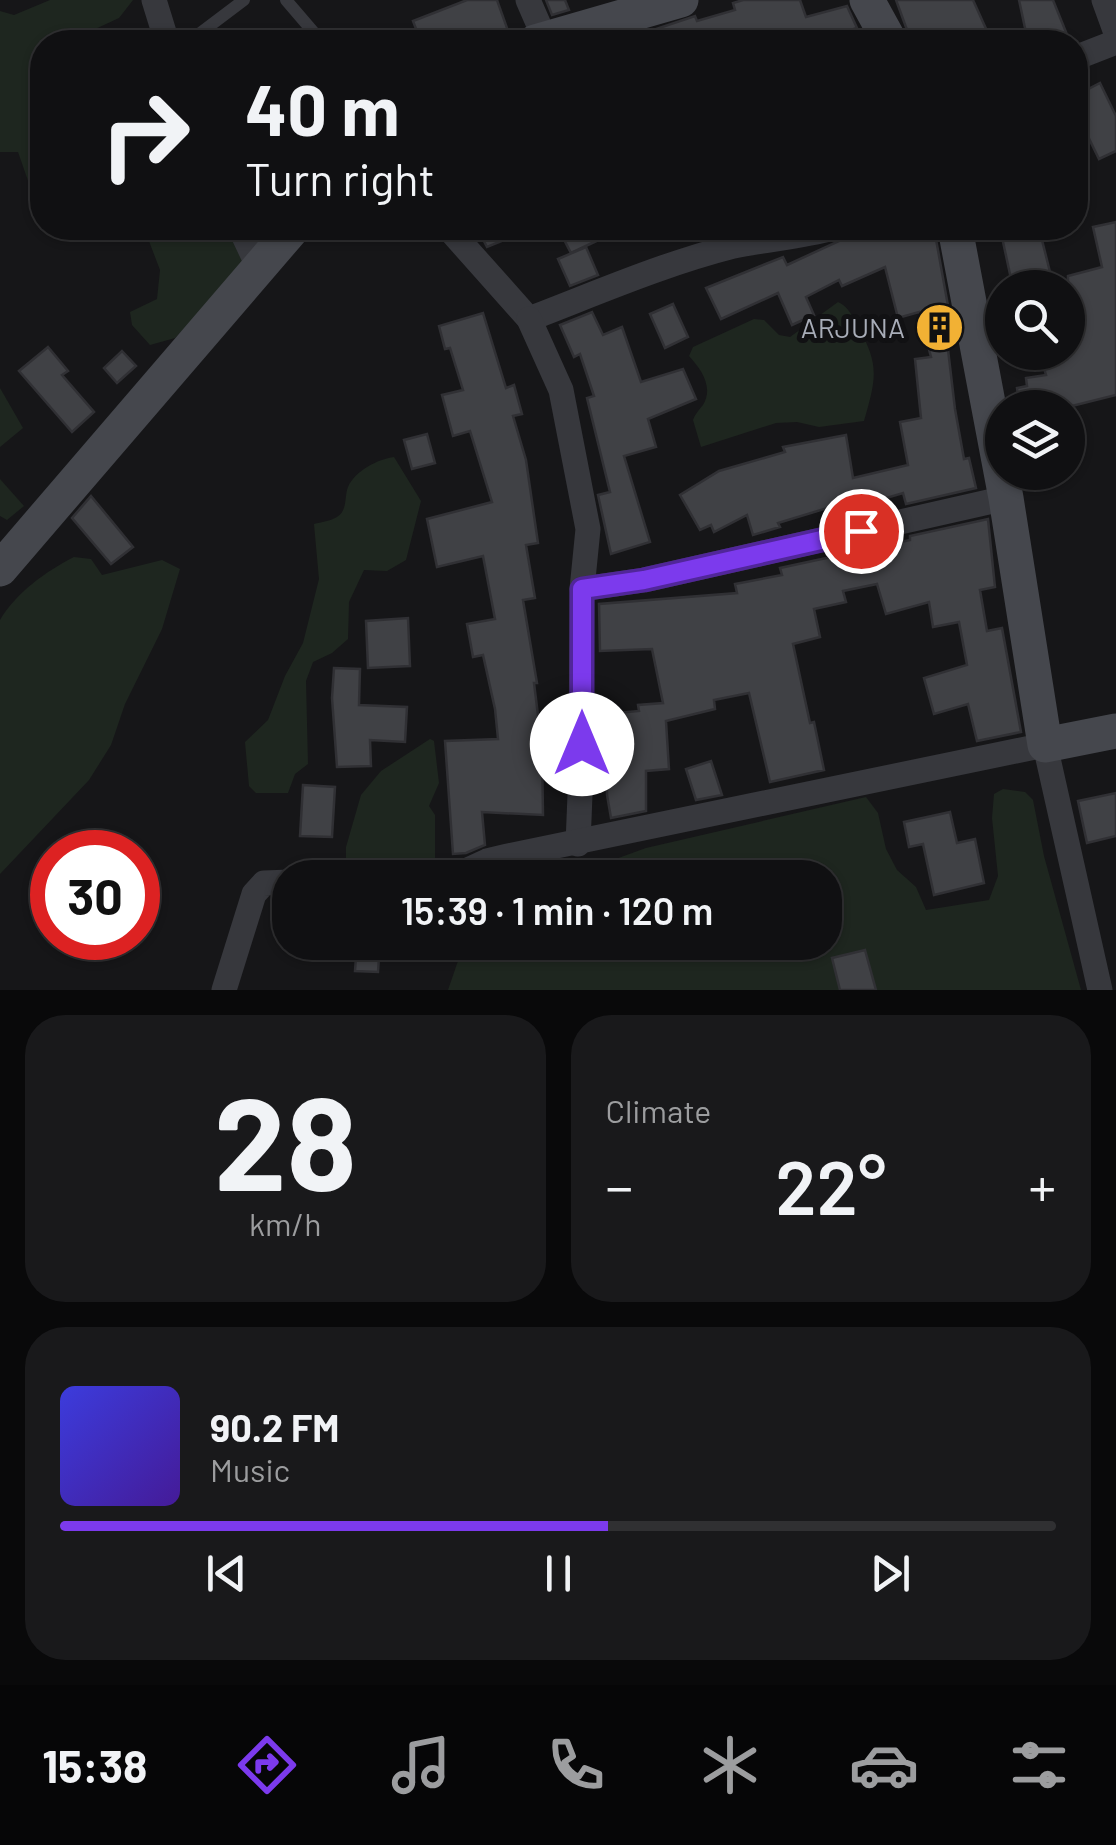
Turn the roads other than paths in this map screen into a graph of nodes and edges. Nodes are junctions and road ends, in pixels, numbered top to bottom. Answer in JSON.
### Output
{"nodes":[{"id":1,"x":154,"y":0,"type":"edge"},
{"id":2,"x":244,"y":0,"type":"edge"},
{"id":3,"x":286,"y":0,"type":"edge"},
{"id":4,"x":528,"y":0,"type":"edge"},
{"id":5,"x":681,"y":0,"type":"edge"},
{"id":6,"x":867,"y":0,"type":"edge"},
{"id":7,"x":1104,"y":0,"type":"edge"},
{"id":8,"x":163,"y":30,"type":"edge"},
{"id":9,"x":205,"y":30,"type":"edge"},
{"id":10,"x":312,"y":30,"type":"edge"},
{"id":11,"x":537,"y":30,"type":"edge"},
{"id":12,"x":578,"y":30,"type":"edge"},
{"id":13,"x":883,"y":30,"type":"edge"},
{"id":14,"x":1116,"y":32,"type":"edge"},
{"id":15,"x":1116,"y":42,"type":"edge"},
{"id":16,"x":1088,"y":53,"type":"edge"},
{"id":17,"x":246,"y":240,"type":"edge"},
{"id":18,"x":283,"y":240,"type":"edge"},
{"id":19,"x":459,"y":240,"type":"edge"},
{"id":20,"x":767,"y":240,"type":"edge"},
{"id":21,"x":958,"y":240,"type":"edge"},
{"id":22,"x":259,"y":268,"type":"junction"},
{"id":23,"x":529,"y":319,"type":"junction"},
{"id":24,"x":1006,"y":498,"type":"junction"},
{"id":25,"x":0,"y":570,"type":"edge"},
{"id":26,"x":582,"y":589,"type":"junction"},
{"id":27,"x":1116,"y":731,"type":"edge"},
{"id":28,"x":1044,"y":746,"type":"junction"},
{"id":29,"x":578,"y":844,"type":"junction"},
{"id":30,"x":486,"y":860,"type":"edge"},
{"id":31,"x":272,"y":882,"type":"edge"},
{"id":32,"x":224,"y":990,"type":"edge"},
{"id":33,"x":1100,"y":990,"type":"edge"}],
"edges":[{"from":1,"to":8,"type":"street"},
{"from":2,"to":9,"type":"lane"},
{"from":3,"to":10,"type":"lane"},
{"from":4,"to":11,"type":"street"},
{"from":5,"to":12,"type":"street"},
{"from":6,"to":13,"type":"street"},
{"from":7,"to":14,"type":"street"},
{"from":15,"to":16,"type":"street"},
{"from":17,"to":22,"type":"street"},
{"from":18,"to":22,"type":"street"},
{"from":19,"to":23,"type":"street"},
{"from":20,"to":23,"type":"street"},
{"from":21,"to":24,"type":"street"},
{"from":22,"to":25,"type":"street"},
{"from":23,"to":26,"type":"street"},
{"from":24,"to":26,"type":"street"},
{"from":24,"to":28,"type":"street"},
{"from":26,"to":29,"type":"street"},
{"from":27,"to":28,"type":"street"},
{"from":28,"to":29,"type":"street"},
{"from":28,"to":33,"type":"street"},
{"from":29,"to":30,"type":"street"},
{"from":31,"to":32,"type":"street"}]}
